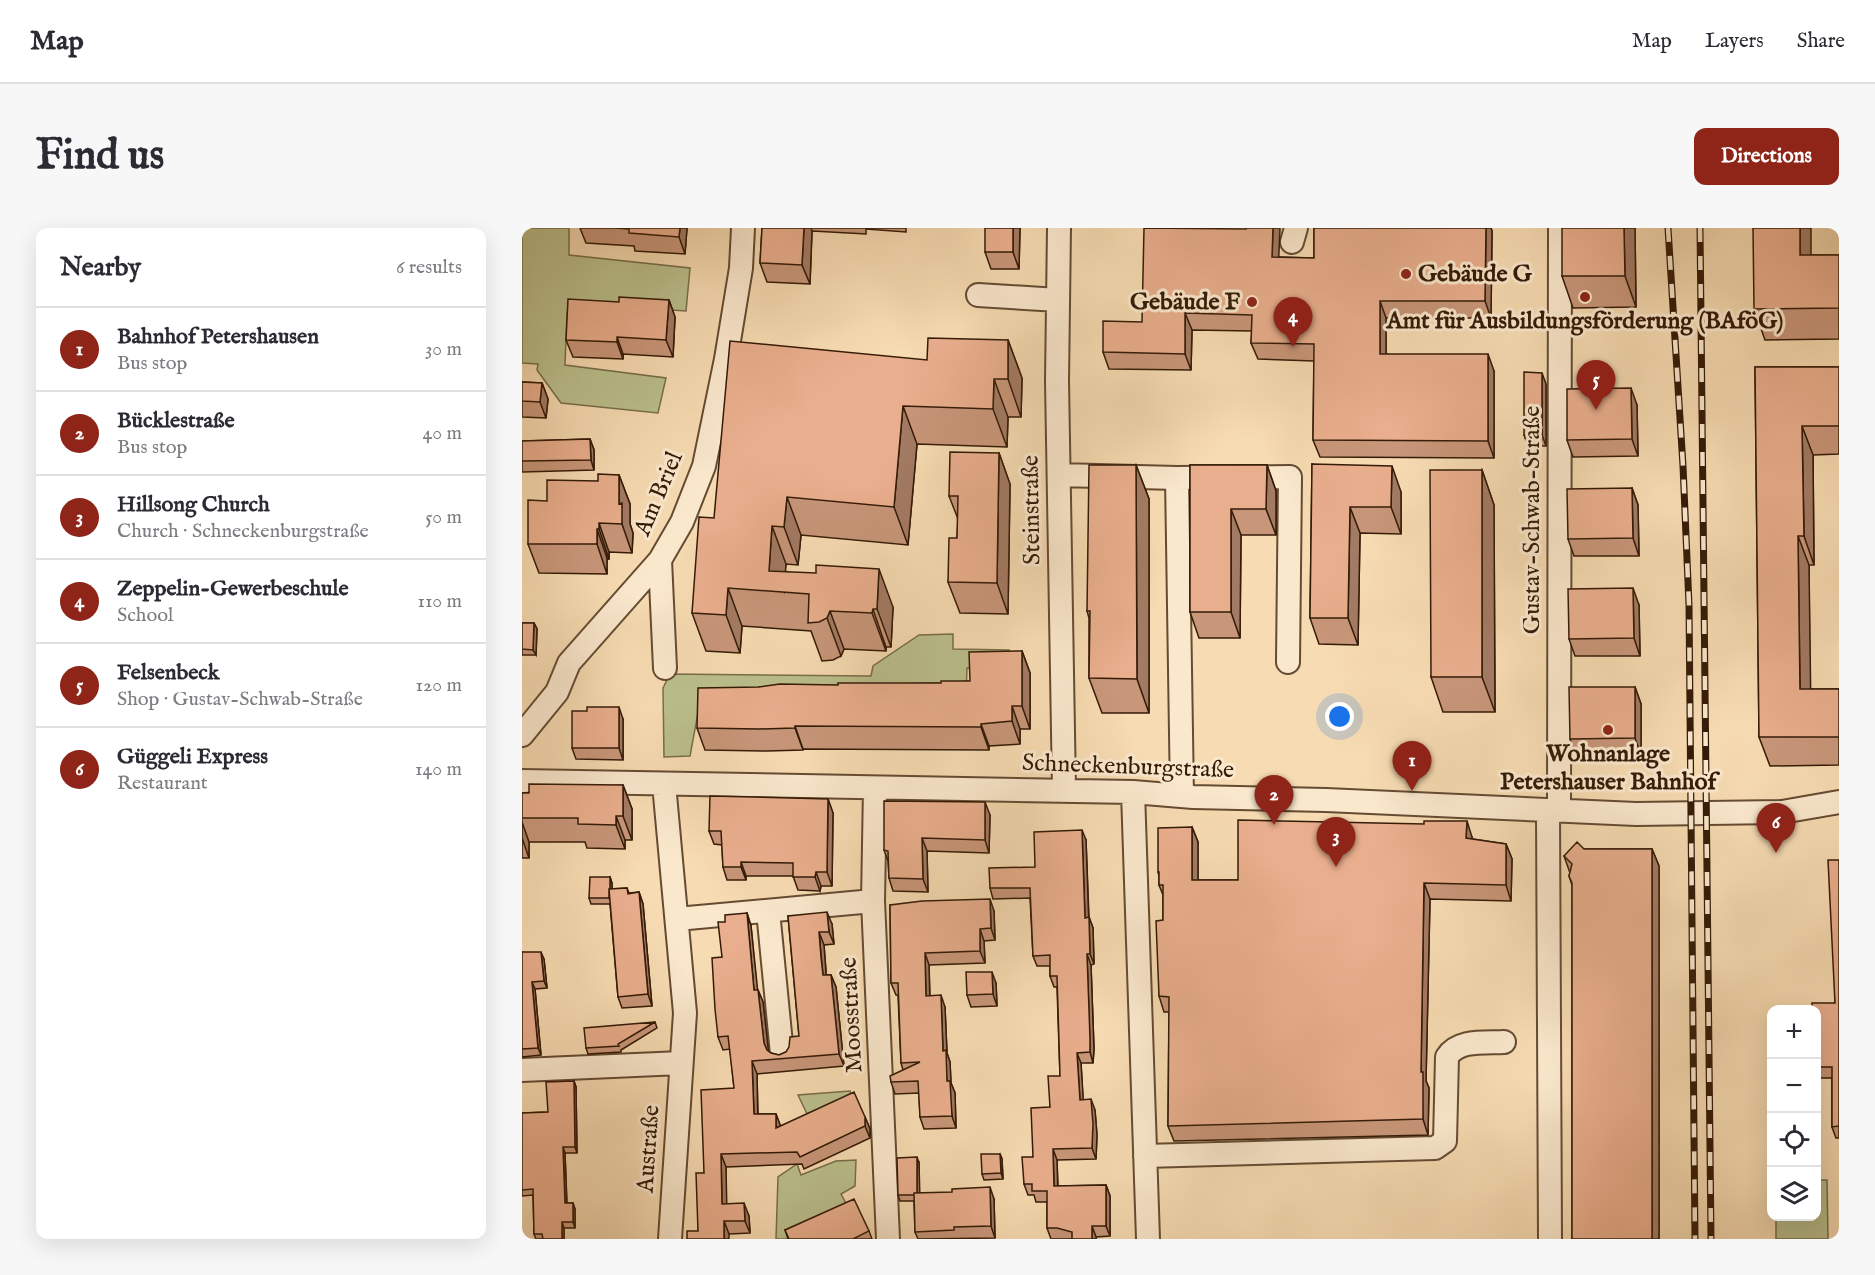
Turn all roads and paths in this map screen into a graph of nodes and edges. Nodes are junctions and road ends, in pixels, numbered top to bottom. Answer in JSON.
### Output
{"nodes":[{"id":1,"x":743,"y":228,"type":"edge"},
{"id":2,"x":1059,"y":228,"type":"edge"},
{"id":3,"x":1560,"y":228,"type":"edge"},
{"id":4,"x":978,"y":295,"type":"dead end"},
{"id":5,"x":1058,"y":300,"type":"junction"},
{"id":6,"x":1059,"y":475,"type":"junction"},
{"id":7,"x":1177,"y":478,"type":"junction"},
{"id":8,"x":660,"y":560,"type":"junction"},
{"id":9,"x":1288,"y":662,"type":"dead end"},
{"id":10,"x":665,"y":668,"type":"dead end"},
{"id":11,"x":522,"y":735,"type":"edge"},
{"id":12,"x":522,"y":781,"type":"edge"},
{"id":13,"x":664,"y":784,"type":"junction"},
{"id":14,"x":875,"y":788,"type":"junction"},
{"id":15,"x":1064,"y":790,"type":"junction"},
{"id":16,"x":1133,"y":792,"type":"junction"},
{"id":17,"x":1182,"y":796,"type":"junction"},
{"id":18,"x":1839,"y":802,"type":"edge"},
{"id":19,"x":1554,"y":811,"type":"junction"},
{"id":20,"x":873,"y":902,"type":"junction"},
{"id":21,"x":768,"y":911,"type":"junction"},
{"id":22,"x":677,"y":919,"type":"junction"},
{"id":23,"x":1504,"y":1042,"type":"dead end"},
{"id":24,"x":782,"y":1054,"type":"edge"},
{"id":25,"x":681,"y":1063,"type":"junction"},
{"id":26,"x":522,"y":1070,"type":"edge"},
{"id":27,"x":1145,"y":1155,"type":"junction"},
{"id":28,"x":670,"y":1239,"type":"edge"},
{"id":29,"x":888,"y":1239,"type":"edge"},
{"id":30,"x":1148,"y":1239,"type":"edge"},
{"id":31,"x":1550,"y":1239,"type":"edge"}],
"edges":[{"from":1,"to":8,"type":"street","name":"Am Briel"},
{"from":2,"to":5,"type":"street","name":"Steinstraße"},
{"from":3,"to":19,"type":"street","name":"Gustav-Schwab-Straße"},
{"from":4,"to":5,"type":"street"},
{"from":5,"to":6,"type":"street","name":"Steinstraße"},
{"from":6,"to":7,"type":"street"},
{"from":6,"to":15,"type":"street","name":"Steinstraße"},
{"from":7,"to":9,"type":"street"},
{"from":7,"to":17,"type":"street"},
{"from":8,"to":10,"type":"street"},
{"from":8,"to":11,"type":"street","name":"Am Briel"},
{"from":12,"to":13,"type":"street","name":"Schneckenburgstraße"},
{"from":13,"to":14,"type":"street","name":"Schneckenburgstraße"},
{"from":13,"to":22,"type":"street","name":"Austraße"},
{"from":14,"to":15,"type":"street","name":"Schneckenburgstraße"},
{"from":14,"to":20,"type":"street","name":"Moosstraße"},
{"from":15,"to":16,"type":"street","name":"Schneckenburgstraße"},
{"from":16,"to":17,"type":"street","name":"Schneckenburgstraße"},
{"from":16,"to":27,"type":"street"},
{"from":17,"to":19,"type":"street","name":"Schneckenburgstraße"},
{"from":18,"to":19,"type":"street","name":"Schneckenburgstraße"},
{"from":19,"to":31,"type":"street","name":"Gustav-Schwab-Straße"},
{"from":20,"to":21,"type":"street"},
{"from":20,"to":29,"type":"street","name":"Moosstraße"},
{"from":21,"to":22,"type":"street"},
{"from":21,"to":24,"type":"street"},
{"from":22,"to":25,"type":"street","name":"Austraße"},
{"from":23,"to":27,"type":"street"},
{"from":25,"to":26,"type":"street"},
{"from":25,"to":28,"type":"street","name":"Austraße"},
{"from":27,"to":30,"type":"street"}]}
